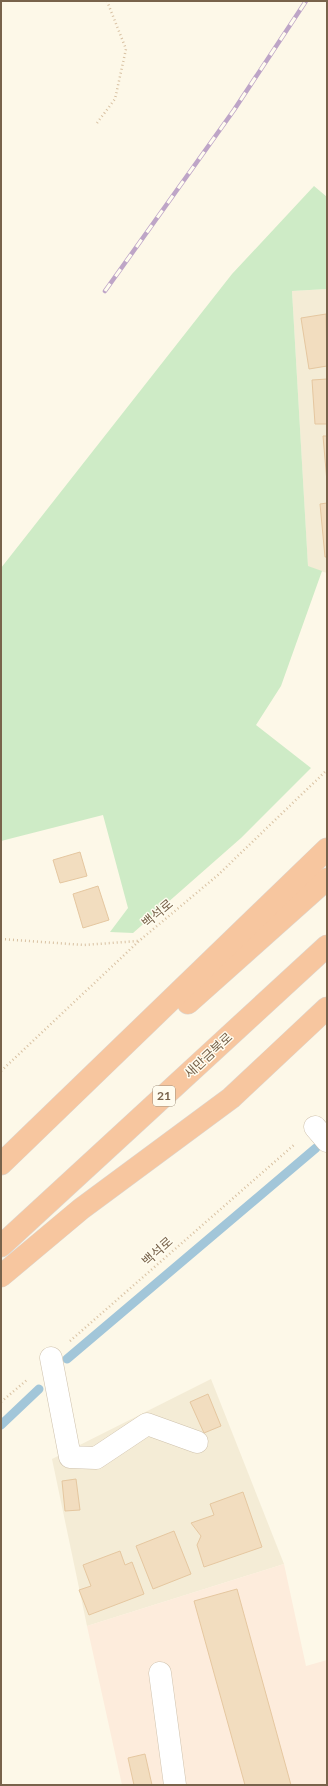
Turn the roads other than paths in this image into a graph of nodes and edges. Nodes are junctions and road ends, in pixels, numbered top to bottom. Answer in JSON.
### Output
{"nodes":[{"id":1,"x":327,"y":849,"type":"edge"},
{"id":2,"x":327,"y":879,"type":"edge"},
{"id":3,"x":327,"y":946,"type":"edge"},
{"id":4,"x":327,"y":1008,"type":"edge"},
{"id":5,"x":1,"y":1164,"type":"edge"},
{"id":6,"x":1,"y":1170,"type":"edge"},
{"id":7,"x":1,"y":1246,"type":"edge"},
{"id":8,"x":1,"y":1276,"type":"edge"},
{"id":9,"x":50,"y":1358,"type":"road end"},
{"id":10,"x":197,"y":1442,"type":"dead end"},
{"id":11,"x":160,"y":1673,"type":"dead end"},
{"id":12,"x":175,"y":1785,"type":"edge"}],
"edges":[{"from":1,"to":5,"type":"highway"},
{"from":2,"to":6,"type":"highway"},
{"from":3,"to":7,"type":"highway","name":"새만금북로","number":"21"},
{"from":4,"to":8,"type":"highway"},
{"from":9,"to":10,"type":"street"},
{"from":11,"to":12,"type":"street"}]}
